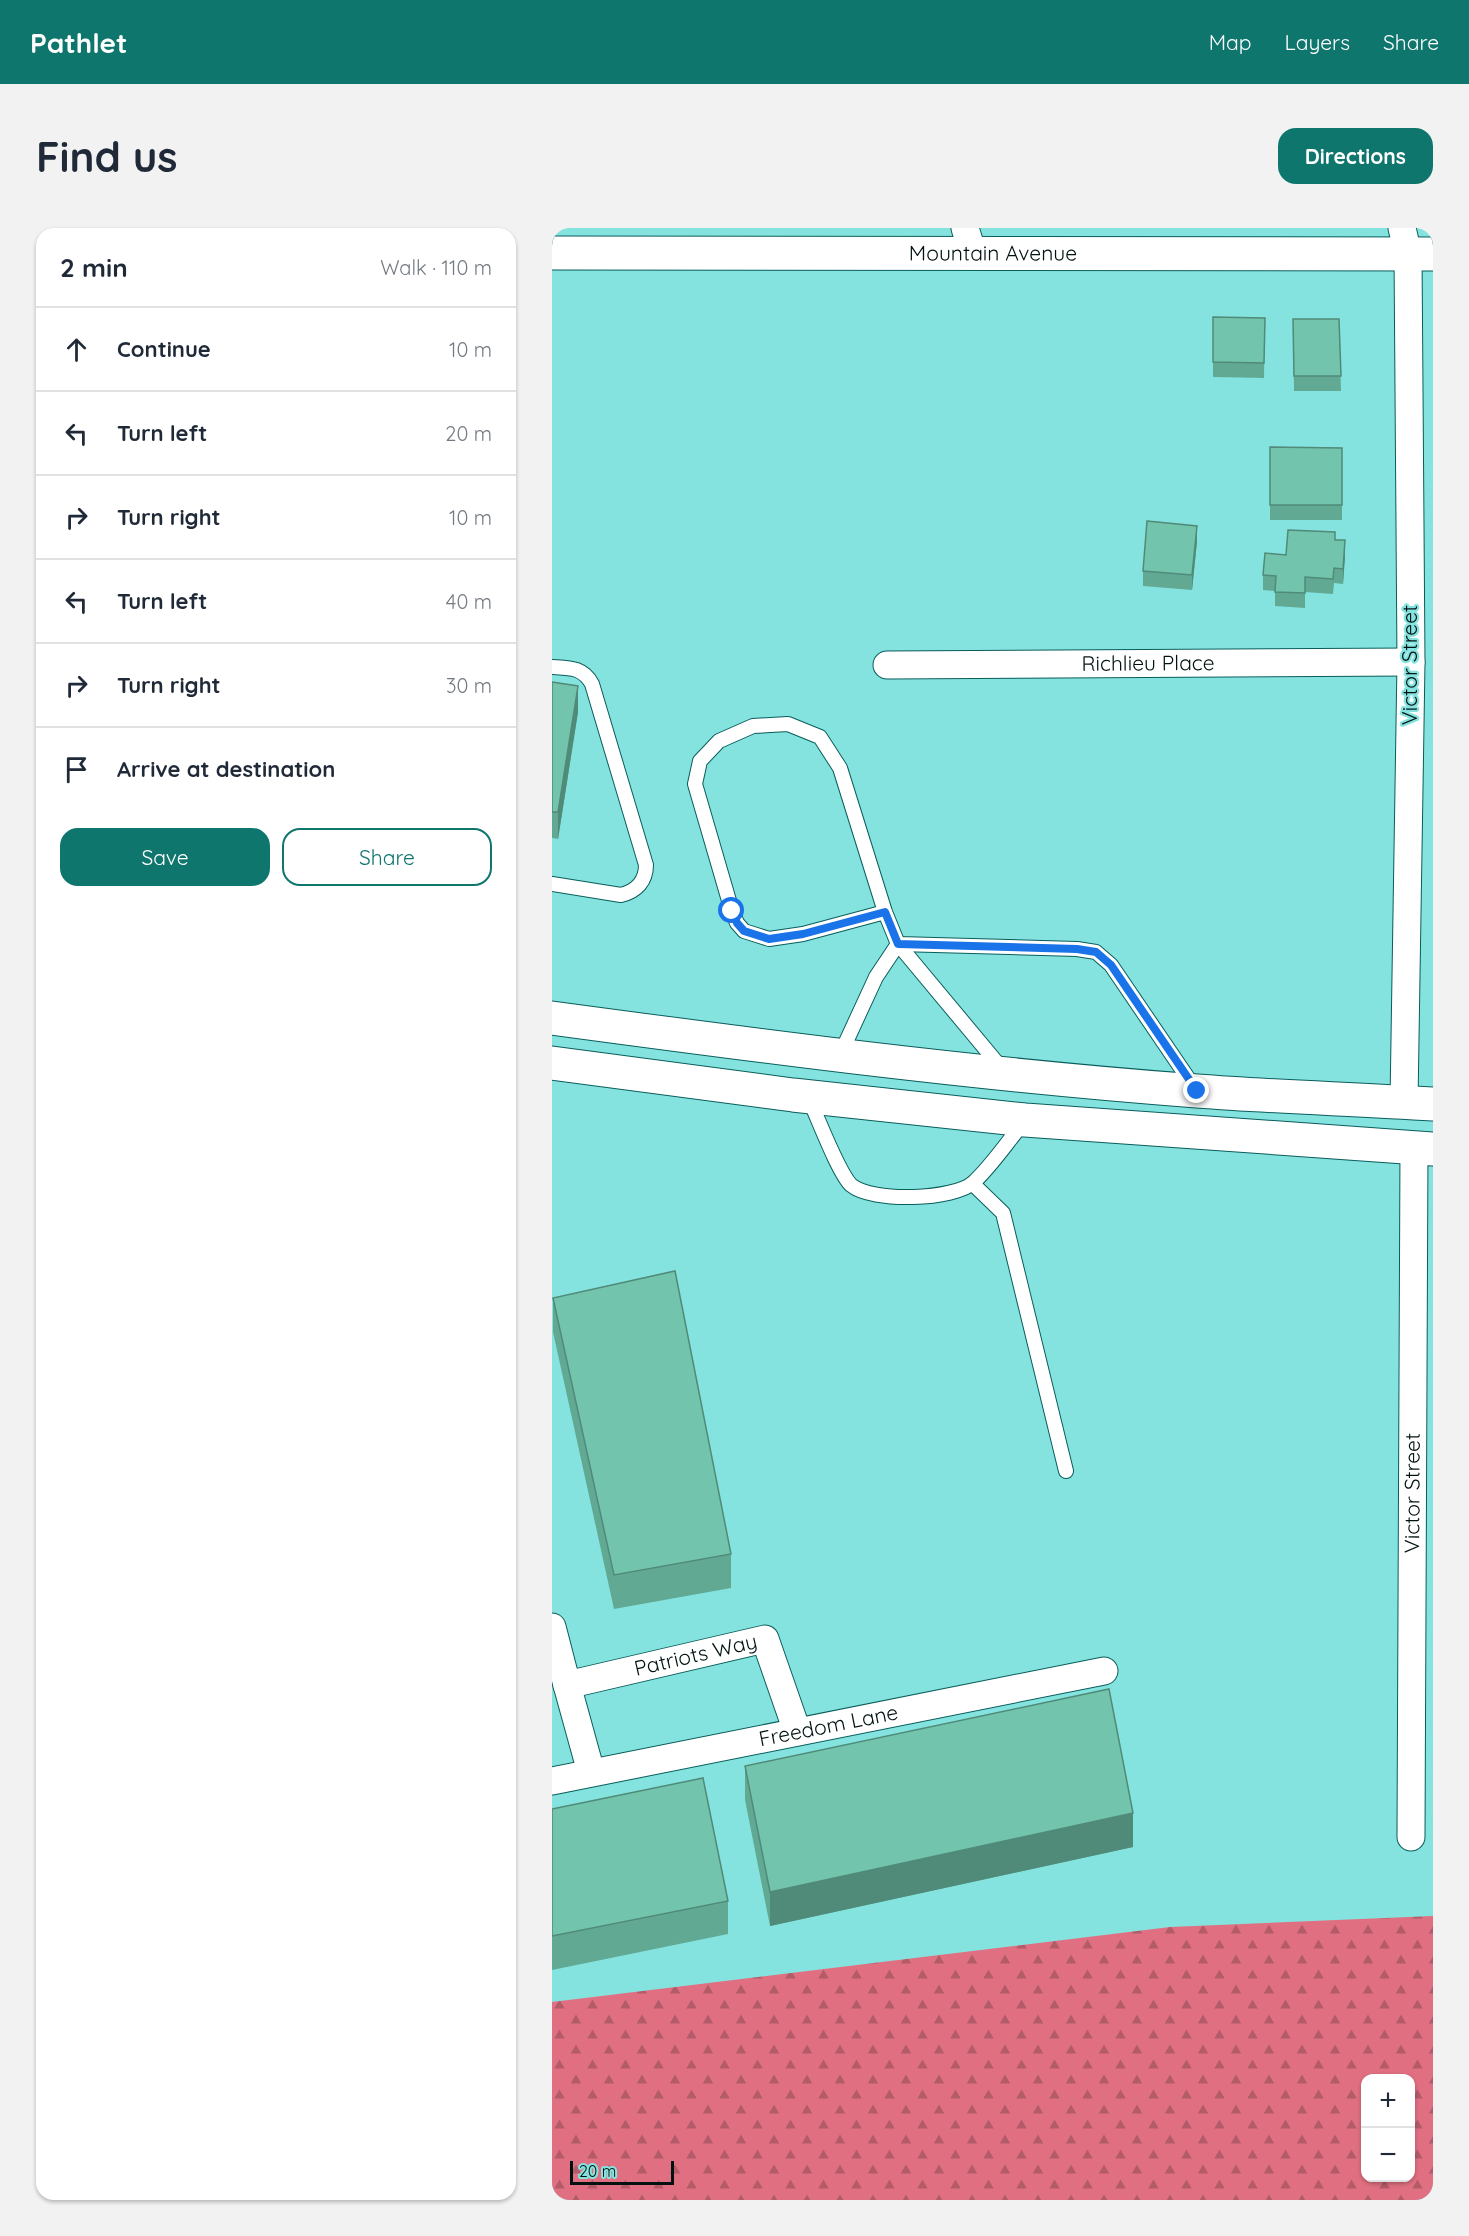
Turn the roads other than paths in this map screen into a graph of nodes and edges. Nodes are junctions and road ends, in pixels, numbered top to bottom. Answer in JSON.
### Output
{"nodes":[{"id":1,"x":969,"y":241,"type":"edge"},
{"id":2,"x":1414,"y":245,"type":"edge"},
{"id":3,"x":553,"y":251,"type":"edge"},
{"id":4,"x":1411,"y":662,"type":"junction"},
{"id":5,"x":887,"y":665,"type":"dead end"},
{"id":6,"x":552,"y":667,"type":"edge"},
{"id":7,"x":552,"y":884,"type":"edge"},
{"id":8,"x":885,"y":912,"type":"junction"},
{"id":9,"x":898,"y":944,"type":"junction"},
{"id":10,"x":552,"y":1018,"type":"edge"},
{"id":11,"x":839,"y":1056,"type":"junction"},
{"id":12,"x":552,"y":1063,"type":"edge"},
{"id":13,"x":1006,"y":1074,"type":"junction"},
{"id":14,"x":1197,"y":1091,"type":"junction"},
{"id":15,"x":808,"y":1097,"type":"junction"},
{"id":16,"x":1419,"y":1103,"type":"edge"},
{"id":17,"x":1025,"y":1120,"type":"junction"},
{"id":18,"x":1424,"y":1148,"type":"edge"},
{"id":19,"x":973,"y":1184,"type":"junction"},
{"id":20,"x":1066,"y":1472,"type":"dead end"},
{"id":21,"x":552,"y":1627,"type":"edge"},
{"id":22,"x":1104,"y":1671,"type":"dead end"},
{"id":23,"x":567,"y":1685,"type":"junction"},
{"id":24,"x":796,"y":1731,"type":"junction"},
{"id":25,"x":591,"y":1772,"type":"junction"},
{"id":26,"x":552,"y":1781,"type":"edge"},
{"id":27,"x":1411,"y":1837,"type":"dead end"}],
"edges":[{"from":1,"to":2,"type":"main road","name":"Mountain Avenue"},
{"from":1,"to":3,"type":"main road","name":"Mountain Avenue"},
{"from":2,"to":4,"type":"street","name":"Victor Street"},
{"from":4,"to":5,"type":"street","name":"Richlieu Place"},
{"from":4,"to":16,"type":"street","name":"Victor Street"},
{"from":6,"to":7,"type":"lane"},
{"from":8,"to":8,"type":"lane"},
{"from":8,"to":9,"type":"lane"},
{"from":9,"to":11,"type":"lane"},
{"from":9,"to":13,"type":"lane"},
{"from":9,"to":14,"type":"lane"},
{"from":10,"to":11,"type":"main road"},
{"from":11,"to":13,"type":"main road"},
{"from":12,"to":15,"type":"main road"},
{"from":13,"to":14,"type":"main road"},
{"from":14,"to":16,"type":"main road"},
{"from":15,"to":17,"type":"main road"},
{"from":15,"to":19,"type":"lane"},
{"from":17,"to":18,"type":"main road"},
{"from":17,"to":19,"type":"lane"},
{"from":18,"to":27,"type":"street","name":"Victor Street"},
{"from":19,"to":20,"type":"lane"},
{"from":21,"to":23,"type":"street"},
{"from":22,"to":24,"type":"street","name":"Freedom Lane"},
{"from":23,"to":24,"type":"street","name":"Patriots Way"},
{"from":23,"to":25,"type":"street"},
{"from":24,"to":25,"type":"street","name":"Freedom Lane"},
{"from":25,"to":26,"type":"street","name":"Freedom Lane"}]}
